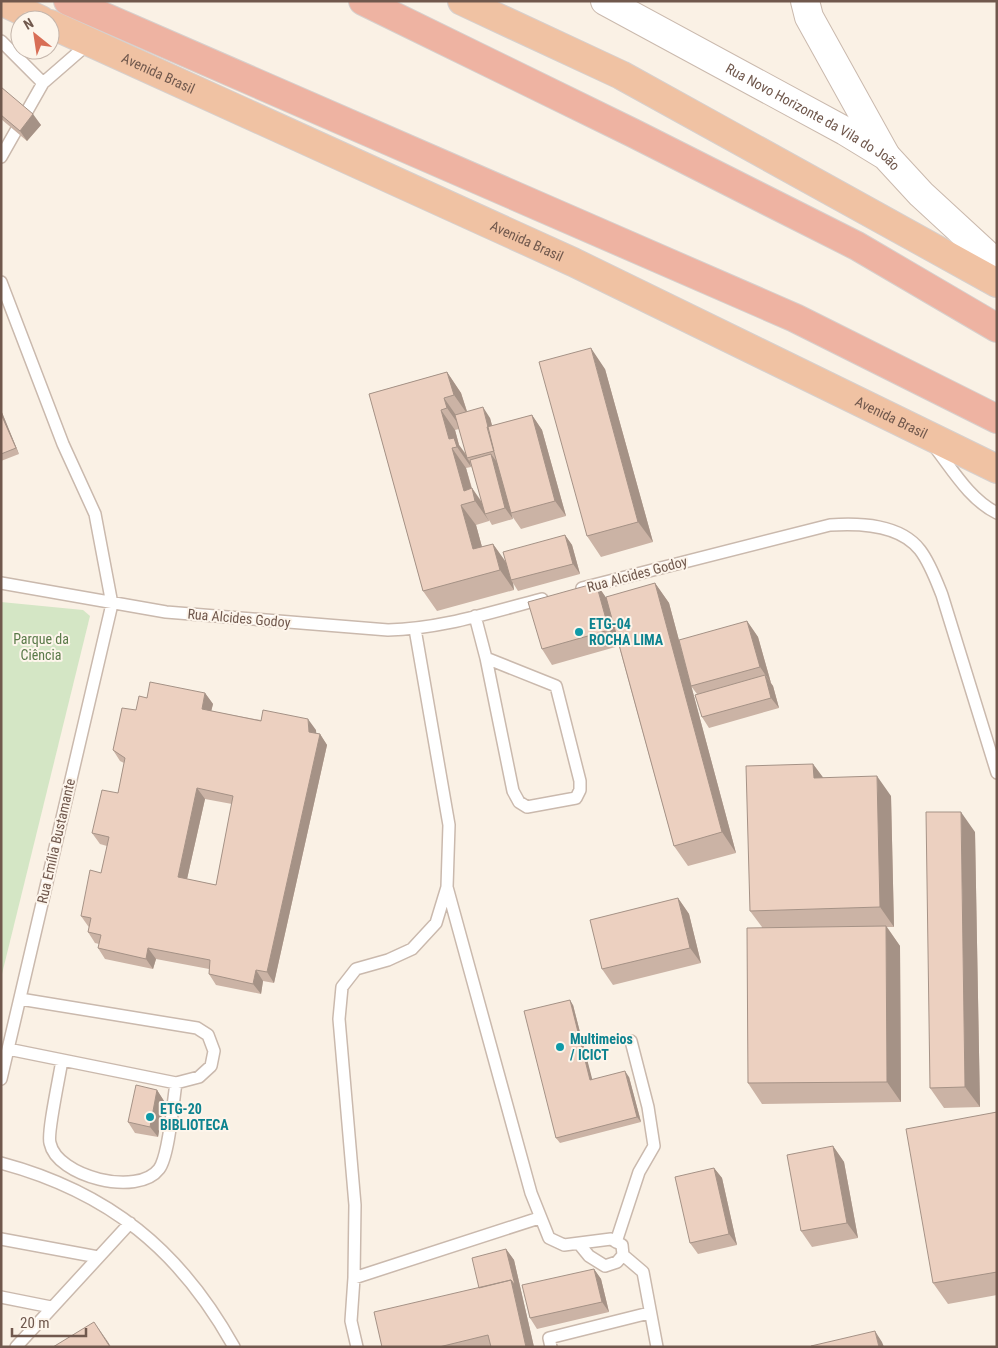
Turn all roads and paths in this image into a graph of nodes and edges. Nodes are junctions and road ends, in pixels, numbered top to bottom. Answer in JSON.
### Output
{"nodes":[{"id":1,"x":1,"y":1,"type":"edge"},
{"id":2,"x":68,"y":1,"type":"edge"},
{"id":3,"x":363,"y":1,"type":"edge"},
{"id":4,"x":462,"y":1,"type":"edge"},
{"id":5,"x":605,"y":1,"type":"edge"},
{"id":6,"x":805,"y":1,"type":"edge"},
{"id":7,"x":20,"y":10,"type":"edge"},
{"id":8,"x":60,"y":29,"type":"edge"},
{"id":9,"x":1,"y":40,"type":"edge"},
{"id":10,"x":89,"y":43,"type":"junction"},
{"id":11,"x":43,"y":83,"type":"junction"},
{"id":12,"x":886,"y":156,"type":"junction"},
{"id":13,"x":1,"y":157,"type":"edge"},
{"id":14,"x":997,"y":264,"type":"edge"},
{"id":15,"x":1,"y":282,"type":"edge"},
{"id":16,"x":997,"y":283,"type":"edge"},
{"id":17,"x":997,"y":328,"type":"edge"},
{"id":18,"x":997,"y":419,"type":"edge"},
{"id":19,"x":925,"y":434,"type":"junction"},
{"id":20,"x":997,"y":469,"type":"edge"},
{"id":21,"x":997,"y":514,"type":"edge"},
{"id":22,"x":1,"y":583,"type":"edge"},
{"id":23,"x":572,"y":591,"type":"edge"},
{"id":24,"x":552,"y":596,"type":"edge"},
{"id":25,"x":112,"y":604,"type":"junction"},
{"id":26,"x":475,"y":616,"type":"junction"},
{"id":27,"x":415,"y":629,"type":"junction"},
{"id":28,"x":486,"y":658,"type":"junction"},
{"id":29,"x":997,"y":773,"type":"edge"},
{"id":30,"x":447,"y":887,"type":"junction"},
{"id":31,"x":20,"y":998,"type":"junction"},
{"id":32,"x":631,"y":1041,"type":"dead end"},
{"id":33,"x":8,"y":1049,"type":"junction"},
{"id":34,"x":62,"y":1060,"type":"junction"},
{"id":35,"x":1,"y":1079,"type":"edge"},
{"id":36,"x":176,"y":1083,"type":"junction"},
{"id":37,"x":1,"y":1163,"type":"edge"},
{"id":38,"x":539,"y":1218,"type":"junction"},
{"id":39,"x":130,"y":1223,"type":"junction"},
{"id":40,"x":1,"y":1239,"type":"edge"},
{"id":41,"x":616,"y":1242,"type":"junction"},
{"id":42,"x":580,"y":1245,"type":"junction"},
{"id":43,"x":623,"y":1255,"type":"junction"},
{"id":44,"x":98,"y":1257,"type":"junction"},
{"id":45,"x":354,"y":1278,"type":"junction"},
{"id":46,"x":1,"y":1297,"type":"edge"},
{"id":47,"x":51,"y":1307,"type":"junction"},
{"id":48,"x":649,"y":1313,"type":"junction"},
{"id":49,"x":16,"y":1347,"type":"edge"},
{"id":50,"x":234,"y":1347,"type":"edge"},
{"id":51,"x":357,"y":1347,"type":"edge"},
{"id":52,"x":551,"y":1347,"type":"edge"},
{"id":53,"x":657,"y":1347,"type":"edge"}],
"edges":[{"from":1,"to":7,"type":"highway"},
{"from":2,"to":18,"type":"highway"},
{"from":3,"to":17,"type":"highway"},
{"from":4,"to":16,"type":"highway"},
{"from":5,"to":12,"type":"street","name":"Rua Novo Horizonte da Vila do João"},
{"from":6,"to":12,"type":"street"},
{"from":8,"to":10,"type":"highway","name":"Avenida Brasil"},
{"from":9,"to":11,"type":"lane"},
{"from":10,"to":11,"type":"lane"},
{"from":10,"to":19,"type":"highway","name":"Avenida Brasil"},
{"from":11,"to":13,"type":"lane"},
{"from":12,"to":14,"type":"street","name":"Rua Novo Horizonte da Vila do João"},
{"from":15,"to":25,"type":"lane"},
{"from":19,"to":20,"type":"highway","name":"Avenida Brasil"},
{"from":19,"to":21,"type":"lane"},
{"from":22,"to":25,"type":"lane","name":"Rua Alcides Godoy"},
{"from":23,"to":29,"type":"lane","name":"Rua Alcides Godoy"},
{"from":24,"to":26,"type":"lane","name":"Rua Alcides Godoy"},
{"from":25,"to":27,"type":"lane","name":"Rua Alcides Godoy"},
{"from":25,"to":31,"type":"lane","name":"Rua Emília Bustamante"},
{"from":26,"to":27,"type":"lane","name":"Rua Alcides Godoy"},
{"from":26,"to":28,"type":"lane"},
{"from":27,"to":30,"type":"lane"},
{"from":28,"to":28,"type":"lane"},
{"from":30,"to":38,"type":"lane"},
{"from":30,"to":45,"type":"lane"},
{"from":31,"to":33,"type":"lane","name":"Rua Emília Bustamante"},
{"from":31,"to":36,"type":"lane"},
{"from":32,"to":41,"type":"lane"},
{"from":33,"to":34,"type":"lane"},
{"from":33,"to":35,"type":"lane","name":"Rua Emília Bustamante"},
{"from":34,"to":36,"type":"lane"},
{"from":34,"to":36,"type":"lane"},
{"from":37,"to":39,"type":"lane"},
{"from":38,"to":42,"type":"lane"},
{"from":38,"to":45,"type":"lane"},
{"from":39,"to":44,"type":"lane"},
{"from":39,"to":50,"type":"lane"},
{"from":40,"to":44,"type":"lane"},
{"from":41,"to":42,"type":"lane"},
{"from":41,"to":43,"type":"lane"},
{"from":42,"to":43,"type":"lane"},
{"from":43,"to":48,"type":"lane"},
{"from":44,"to":47,"type":"lane"},
{"from":45,"to":51,"type":"lane"},
{"from":46,"to":47,"type":"lane"},
{"from":47,"to":49,"type":"lane"},
{"from":48,"to":52,"type":"lane"},
{"from":48,"to":53,"type":"lane"}]}
